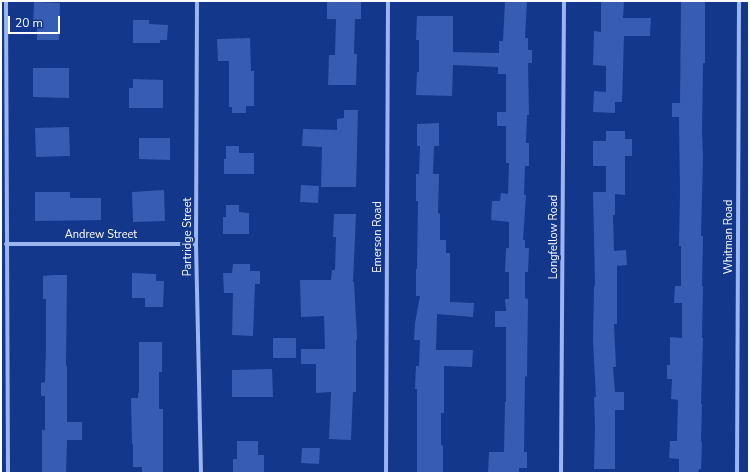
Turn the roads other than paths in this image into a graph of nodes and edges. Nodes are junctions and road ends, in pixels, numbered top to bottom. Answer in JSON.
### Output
{"nodes":[{"id":1,"x":6,"y":1,"type":"edge"},
{"id":2,"x":197,"y":1,"type":"edge"},
{"id":3,"x":388,"y":1,"type":"edge"},
{"id":4,"x":564,"y":1,"type":"edge"},
{"id":5,"x":739,"y":1,"type":"edge"},
{"id":6,"x":6,"y":244,"type":"junction"},
{"id":7,"x":196,"y":244,"type":"junction"},
{"id":8,"x":8,"y":473,"type":"edge"},
{"id":9,"x":201,"y":473,"type":"edge"},
{"id":10,"x":386,"y":473,"type":"edge"},
{"id":11,"x":561,"y":473,"type":"edge"},
{"id":12,"x":737,"y":473,"type":"edge"}],
"edges":[{"from":1,"to":6,"type":"street"},
{"from":2,"to":7,"type":"street","name":"Partridge Street"},
{"from":3,"to":10,"type":"street","name":"Emerson Road"},
{"from":4,"to":11,"type":"street","name":"Longfellow Road"},
{"from":5,"to":12,"type":"street","name":"Whitman Road"},
{"from":6,"to":7,"type":"street","name":"Andrew Street"},
{"from":6,"to":8,"type":"street"},
{"from":7,"to":9,"type":"street","name":"Partridge Street"}]}
